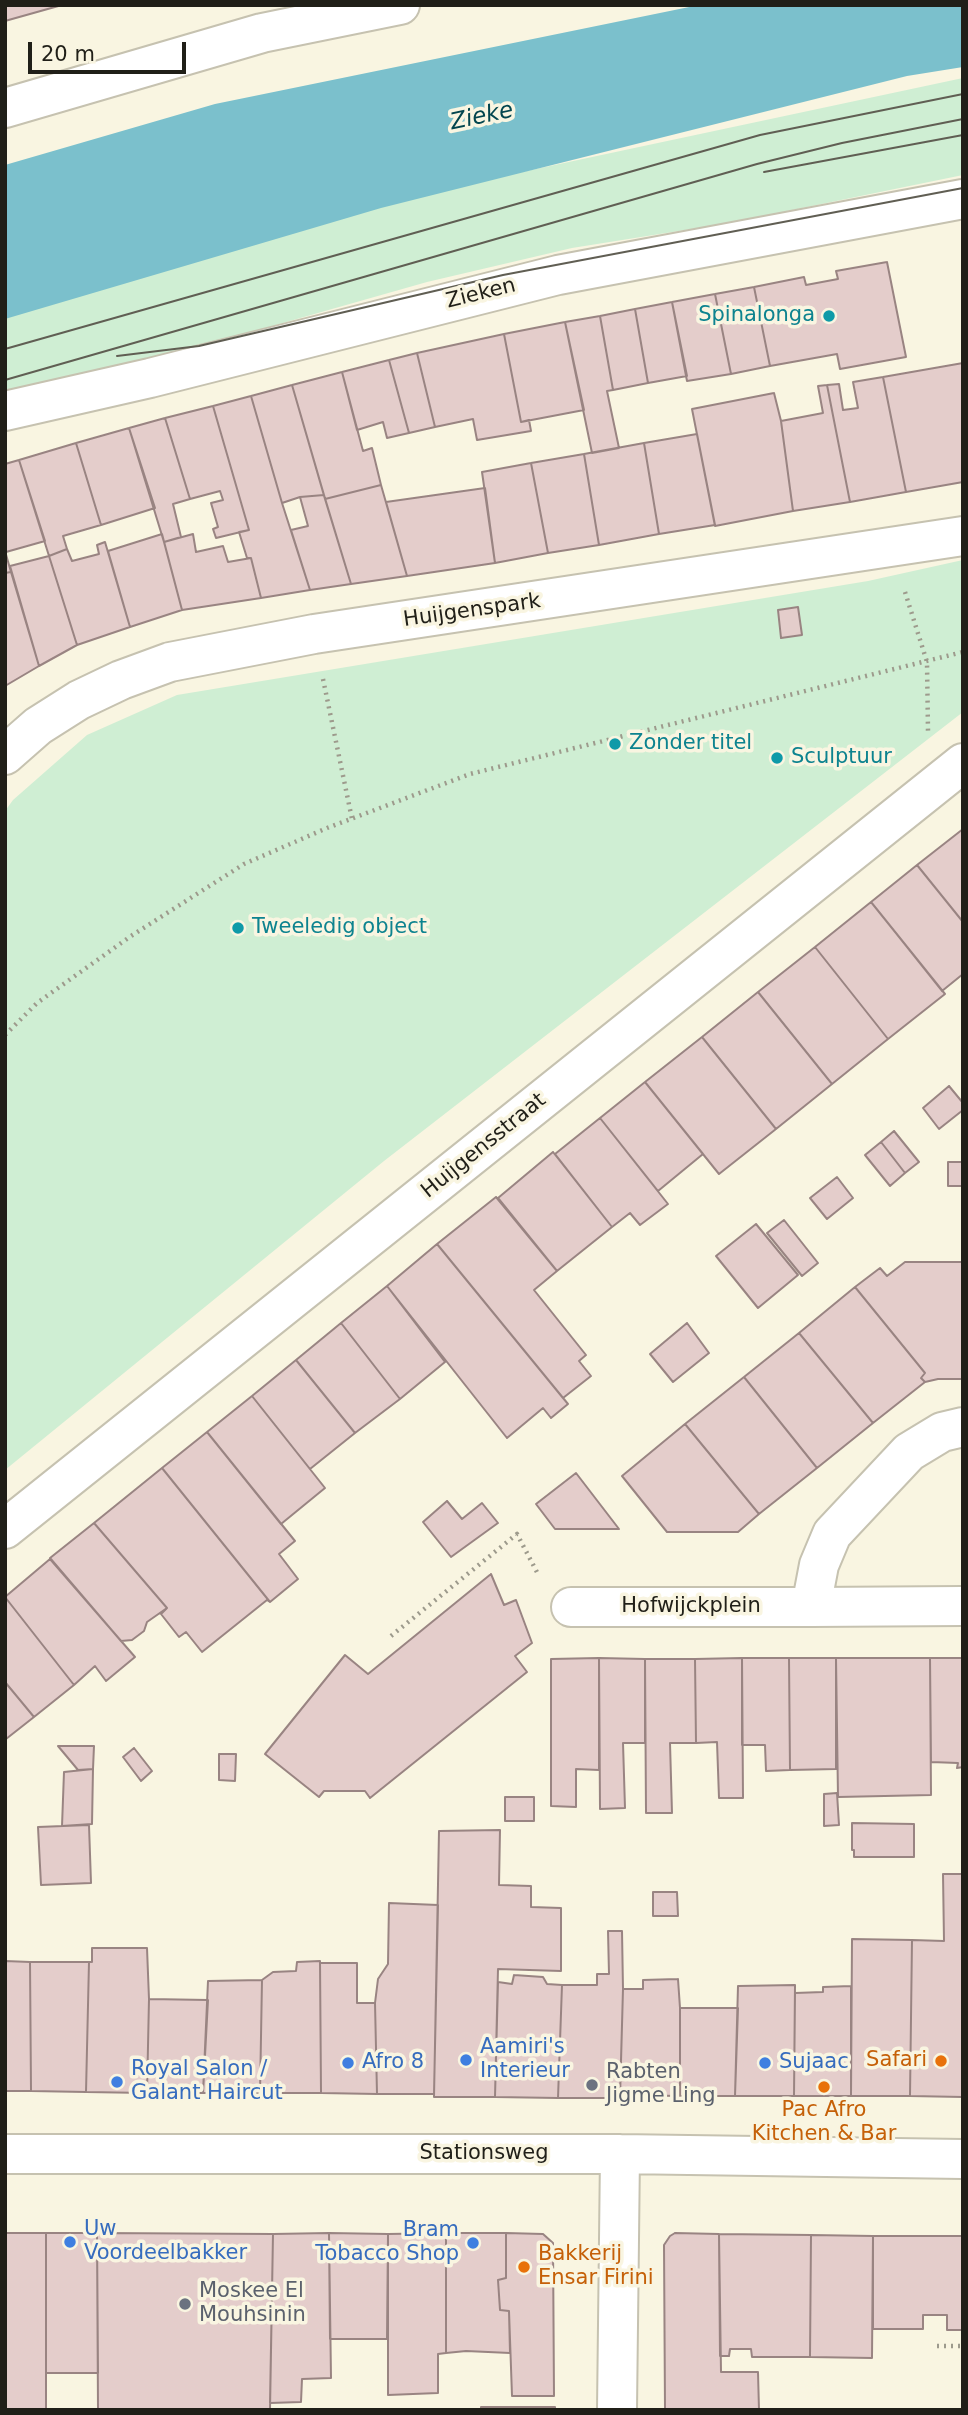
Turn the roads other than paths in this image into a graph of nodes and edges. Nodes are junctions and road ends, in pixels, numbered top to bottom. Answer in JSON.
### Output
{"nodes":[{"id":1,"x":400,"y":5,"type":"edge"},
{"id":2,"x":259,"y":19,"type":"edge"},
{"id":3,"x":5,"y":108,"type":"edge"},
{"id":4,"x":963,"y":199,"type":"edge"},
{"id":5,"x":5,"y":411,"type":"edge"},
{"id":6,"x":963,"y":536,"type":"edge"},
{"id":7,"x":5,"y":755,"type":"edge"},
{"id":8,"x":950,"y":773,"type":"edge"},
{"id":9,"x":963,"y":1427,"type":"edge"},
{"id":10,"x":5,"y":1529,"type":"edge"},
{"id":11,"x":963,"y":1606,"type":"edge"},
{"id":12,"x":571,"y":1607,"type":"road end"},
{"id":13,"x":811,"y":1607,"type":"junction"},
{"id":14,"x":5,"y":2154,"type":"edge"},
{"id":15,"x":620,"y":2154,"type":"junction"},
{"id":16,"x":963,"y":2159,"type":"edge"},
{"id":17,"x":617,"y":2410,"type":"edge"}],
"edges":[{"from":1,"to":2,"type":"street"},
{"from":2,"to":3,"type":"street"},
{"from":4,"to":5,"type":"street","name":"Zieken"},
{"from":6,"to":7,"type":"street","name":"Huijgenspark"},
{"from":8,"to":10,"type":"street","name":"Huijgensstraat"},
{"from":9,"to":13,"type":"street"},
{"from":11,"to":13,"type":"street","name":"Hofwijckplein"},
{"from":12,"to":13,"type":"street","name":"Hofwijckplein"},
{"from":14,"to":15,"type":"street","name":"Stationsweg"},
{"from":15,"to":16,"type":"street","name":"Stationsweg"},
{"from":15,"to":17,"type":"street"}]}
